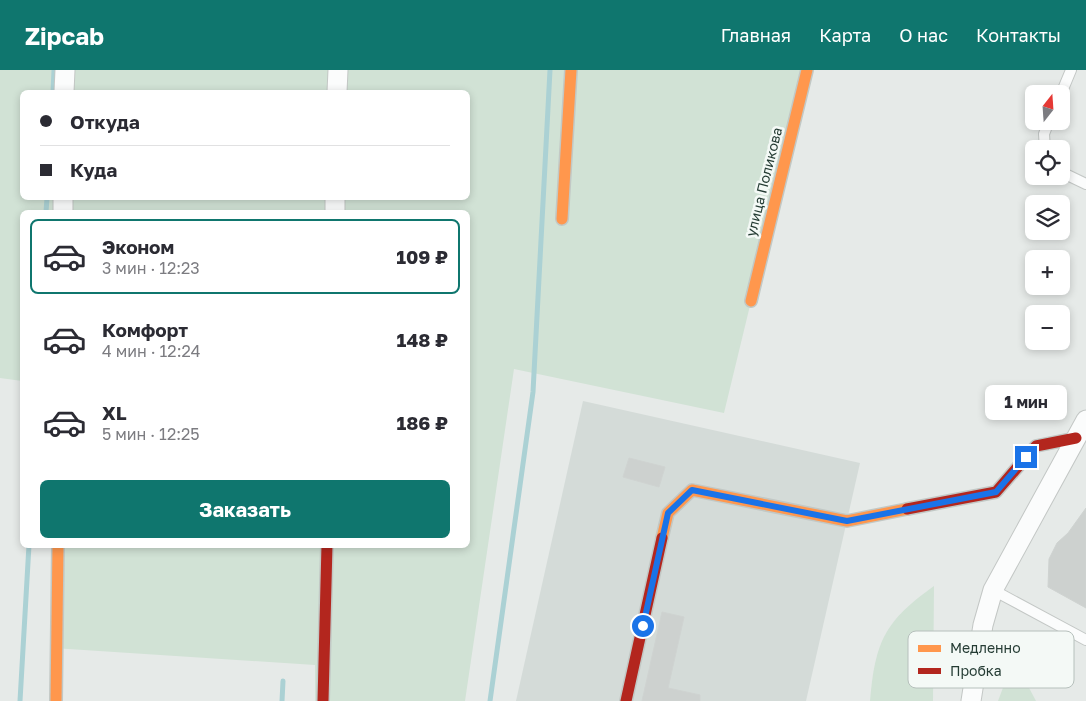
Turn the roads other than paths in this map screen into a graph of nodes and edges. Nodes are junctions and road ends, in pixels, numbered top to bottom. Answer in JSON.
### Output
{"nodes":[{"id":1,"x":64,"y":70,"type":"edge"},
{"id":2,"x":338,"y":70,"type":"edge"},
{"id":3,"x":572,"y":70,"type":"edge"},
{"id":4,"x":807,"y":70,"type":"edge"},
{"id":5,"x":1071,"y":70,"type":"edge"},
{"id":6,"x":1065,"y":85,"type":"edge"},
{"id":7,"x":64,"y":90,"type":"edge"},
{"id":8,"x":337,"y":90,"type":"edge"},
{"id":9,"x":1070,"y":176,"type":"edge"},
{"id":10,"x":1086,"y":184,"type":"edge"},
{"id":11,"x":562,"y":220,"type":"dead end"},
{"id":12,"x":751,"y":302,"type":"dead end"},
{"id":13,"x":1086,"y":420,"type":"edge"},
{"id":14,"x":1081,"y":441,"type":"edge"},
{"id":15,"x":58,"y":548,"type":"edge"},
{"id":16,"x":327,"y":548,"type":"edge"},
{"id":17,"x":993,"y":590,"type":"junction"},
{"id":18,"x":982,"y":631,"type":"edge"},
{"id":19,"x":1069,"y":631,"type":"edge"},
{"id":20,"x":1074,"y":634,"type":"edge"},
{"id":21,"x":1086,"y":640,"type":"edge"},
{"id":22,"x":973,"y":688,"type":"edge"},
{"id":23,"x":56,"y":701,"type":"edge"},
{"id":24,"x":323,"y":701,"type":"edge"},
{"id":25,"x":626,"y":701,"type":"edge"},
{"id":26,"x":971,"y":701,"type":"edge"}],
"edges":[{"from":1,"to":7,"type":"street"},
{"from":2,"to":8,"type":"street"},
{"from":3,"to":11,"type":"street"},
{"from":4,"to":12,"type":"street","name":"улица Поликова"},
{"from":5,"to":6,"type":"lane"},
{"from":9,"to":10,"type":"lane"},
{"from":13,"to":14,"type":"street"},
{"from":14,"to":17,"type":"street"},
{"from":14,"to":25,"type":"street"},
{"from":15,"to":23,"type":"street"},
{"from":16,"to":24,"type":"street"},
{"from":17,"to":18,"type":"street"},
{"from":17,"to":19,"type":"lane"},
{"from":20,"to":21,"type":"lane"},
{"from":22,"to":26,"type":"street"}]}
